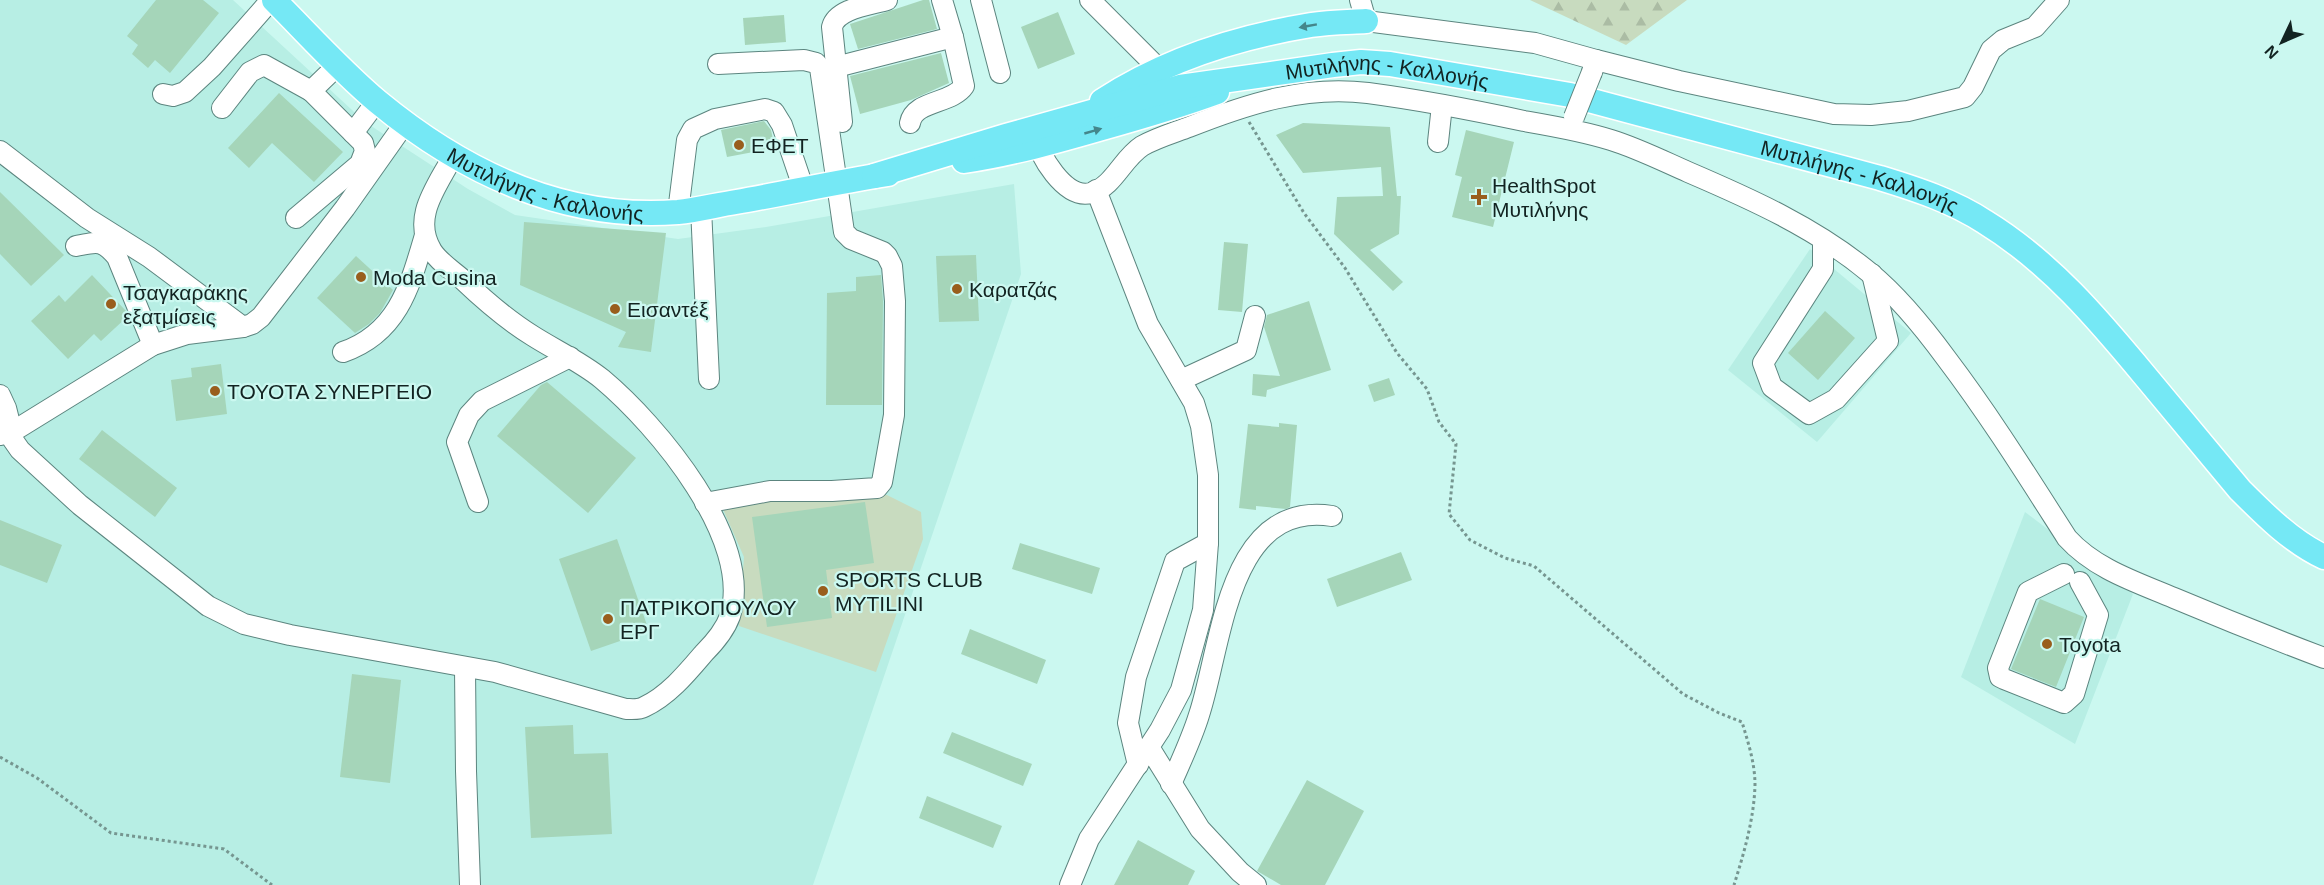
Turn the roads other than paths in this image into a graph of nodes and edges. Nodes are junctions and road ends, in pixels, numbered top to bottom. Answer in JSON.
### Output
{"nodes":[{"id":1,"x":273,"y":0,"type":"edge"},
{"id":2,"x":887,"y":0,"type":"edge"},
{"id":3,"x":942,"y":0,"type":"edge"},
{"id":4,"x":981,"y":0,"type":"edge"},
{"id":5,"x":1090,"y":0,"type":"edge"},
{"id":6,"x":2059,"y":0,"type":"edge"},
{"id":7,"x":1363,"y":10,"type":"edge"},
{"id":8,"x":953,"y":37,"type":"junction"},
{"id":9,"x":718,"y":64,"type":"dead end"},
{"id":10,"x":338,"y":65,"type":"junction"},
{"id":11,"x":1594,"y":66,"type":"junction"},
{"id":12,"x":836,"y":67,"type":"junction"},
{"id":13,"x":1159,"y":69,"type":"junction"},
{"id":14,"x":1000,"y":74,"type":"dead end"},
{"id":15,"x":1261,"y":76,"type":"junction"},
{"id":16,"x":311,"y":91,"type":"junction"},
{"id":17,"x":163,"y":94,"type":"dead end"},
{"id":18,"x":377,"y":101,"type":"junction"},
{"id":19,"x":1442,"y":105,"type":"junction"},
{"id":20,"x":222,"y":108,"type":"dead end"},
{"id":21,"x":1082,"y":114,"type":"junction"},
{"id":22,"x":405,"y":123,"type":"junction"},
{"id":23,"x":910,"y":123,"type":"dead end"},
{"id":24,"x":1572,"y":123,"type":"junction"},
{"id":25,"x":353,"y":133,"type":"junction"},
{"id":26,"x":1042,"y":135,"type":"junction"},
{"id":27,"x":1438,"y":142,"type":"dead end"},
{"id":28,"x":0,"y":151,"type":"edge"},
{"id":29,"x":453,"y":156,"type":"junction"},
{"id":30,"x":843,"y":182,"type":"junction"},
{"id":31,"x":804,"y":190,"type":"junction"},
{"id":32,"x":1096,"y":190,"type":"junction"},
{"id":33,"x":690,"y":210,"type":"junction"},
{"id":34,"x":296,"y":218,"type":"dead end"},
{"id":35,"x":425,"y":235,"type":"junction"},
{"id":36,"x":1823,"y":241,"type":"junction"},
{"id":37,"x":76,"y":246,"type":"dead end"},
{"id":38,"x":1872,"y":274,"type":"junction"},
{"id":39,"x":1255,"y":316,"type":"dead end"},
{"id":40,"x":243,"y":327,"type":"junction"},
{"id":41,"x":153,"y":345,"type":"junction"},
{"id":42,"x":343,"y":352,"type":"dead end"},
{"id":43,"x":570,"y":357,"type":"junction"},
{"id":44,"x":709,"y":379,"type":"dead end"},
{"id":45,"x":1180,"y":380,"type":"junction"},
{"id":46,"x":0,"y":395,"type":"edge"},
{"id":47,"x":6,"y":433,"type":"edge"},
{"id":48,"x":478,"y":502,"type":"dead end"},
{"id":49,"x":705,"y":503,"type":"junction"},
{"id":50,"x":1332,"y":516,"type":"dead end"},
{"id":51,"x":1208,"y":543,"type":"junction"},
{"id":52,"x":2071,"y":543,"type":"junction"},
{"id":53,"x":2324,"y":556,"type":"edge"},
{"id":54,"x":2103,"y":567,"type":"junction"},
{"id":55,"x":2072,"y":578,"type":"junction"},
{"id":56,"x":2324,"y":658,"type":"edge"},
{"id":57,"x":465,"y":668,"type":"junction"},
{"id":58,"x":1149,"y":747,"type":"junction"},
{"id":59,"x":1138,"y":765,"type":"junction"},
{"id":60,"x":1171,"y":783,"type":"junction"},
{"id":61,"x":470,"y":885,"type":"edge"},
{"id":62,"x":1070,"y":885,"type":"edge"},
{"id":63,"x":1257,"y":885,"type":"edge"}],
"edges":[{"from":1,"to":10,"type":"main road","name":"Μυτιλήνης - Καλλονής"},
{"from":1,"to":17,"type":"street"},
{"from":2,"to":12,"type":"street"},
{"from":3,"to":8,"type":"street"},
{"from":4,"to":14,"type":"street"},
{"from":5,"to":13,"type":"street"},
{"from":6,"to":11,"type":"street"},
{"from":7,"to":11,"type":"street"},
{"from":7,"to":13,"type":"main road","one_way":true},
{"from":8,"to":12,"type":"street"},
{"from":8,"to":23,"type":"street"},
{"from":9,"to":30,"type":"street"},
{"from":10,"to":16,"type":"street"},
{"from":10,"to":18,"type":"main road","name":"Μυτιλήνης - Καλλονής"},
{"from":11,"to":24,"type":"street","bridge":true},
{"from":12,"to":30,"type":"street"},
{"from":13,"to":21,"type":"main road"},
{"from":15,"to":21,"type":"main road","name":"Μυτιλήνης - Καλλονής"},
{"from":26,"to":15,"type":"main road","name":"Μυτιλήνης - Καλλονής","one_way":true},
{"from":15,"to":53,"type":"main road","name":"Μυτιλήνης - Καλλονής"},
{"from":16,"to":20,"type":"street"},
{"from":16,"to":25,"type":"street"},
{"from":18,"to":22,"type":"main road","name":"Μυτιλήνης - Καλλονής"},
{"from":18,"to":25,"type":"street"},
{"from":19,"to":24,"type":"street"},
{"from":19,"to":27,"type":"street"},
{"from":19,"to":32,"type":"street"},
{"from":21,"to":26,"type":"main road","name":"Μυτιλήνης - Καλλονής"},
{"from":22,"to":29,"type":"main road","name":"Μυτιλήνης - Καλλονής"},
{"from":22,"to":40,"type":"street"},
{"from":24,"to":36,"type":"street"},
{"from":25,"to":34,"type":"street"},
{"from":26,"to":30,"type":"main road","name":"Μυτιλήνης - Καλλονής"},
{"from":26,"to":32,"type":"street"},
{"from":28,"to":40,"type":"street"},
{"from":29,"to":33,"type":"main road","name":"Μυτιλήνης - Καλλονής"},
{"from":29,"to":35,"type":"street"},
{"from":30,"to":31,"type":"main road","name":"Μυτιλήνης - Καλλονής"},
{"from":30,"to":49,"type":"street"},
{"from":31,"to":33,"type":"main road","name":"Μυτιλήνης - Καλλονής"},
{"from":31,"to":33,"type":"street"},
{"from":32,"to":45,"type":"street"},
{"from":33,"to":44,"type":"street"},
{"from":35,"to":42,"type":"street"},
{"from":35,"to":43,"type":"street"},
{"from":36,"to":38,"type":"street"},
{"from":36,"to":38,"type":"street"},
{"from":37,"to":41,"type":"street"},
{"from":38,"to":52,"type":"street"},
{"from":39,"to":45,"type":"street"},
{"from":40,"to":41,"type":"street"},
{"from":41,"to":47,"type":"street"},
{"from":43,"to":48,"type":"street"},
{"from":43,"to":49,"type":"street"},
{"from":45,"to":51,"type":"street"},
{"from":46,"to":47,"type":"street"},
{"from":47,"to":57,"type":"street"},
{"from":49,"to":57,"type":"street"},
{"from":50,"to":60,"type":"street"},
{"from":51,"to":58,"type":"street"},
{"from":51,"to":59,"type":"street"},
{"from":52,"to":54,"type":"street"},
{"from":52,"to":55,"type":"street"},
{"from":54,"to":55,"type":"street"},
{"from":54,"to":56,"type":"street"},
{"from":55,"to":55,"type":"street"},
{"from":57,"to":61,"type":"street"},
{"from":58,"to":59,"type":"street"},
{"from":58,"to":60,"type":"street"},
{"from":59,"to":62,"type":"street"},
{"from":60,"to":63,"type":"street"}]}
